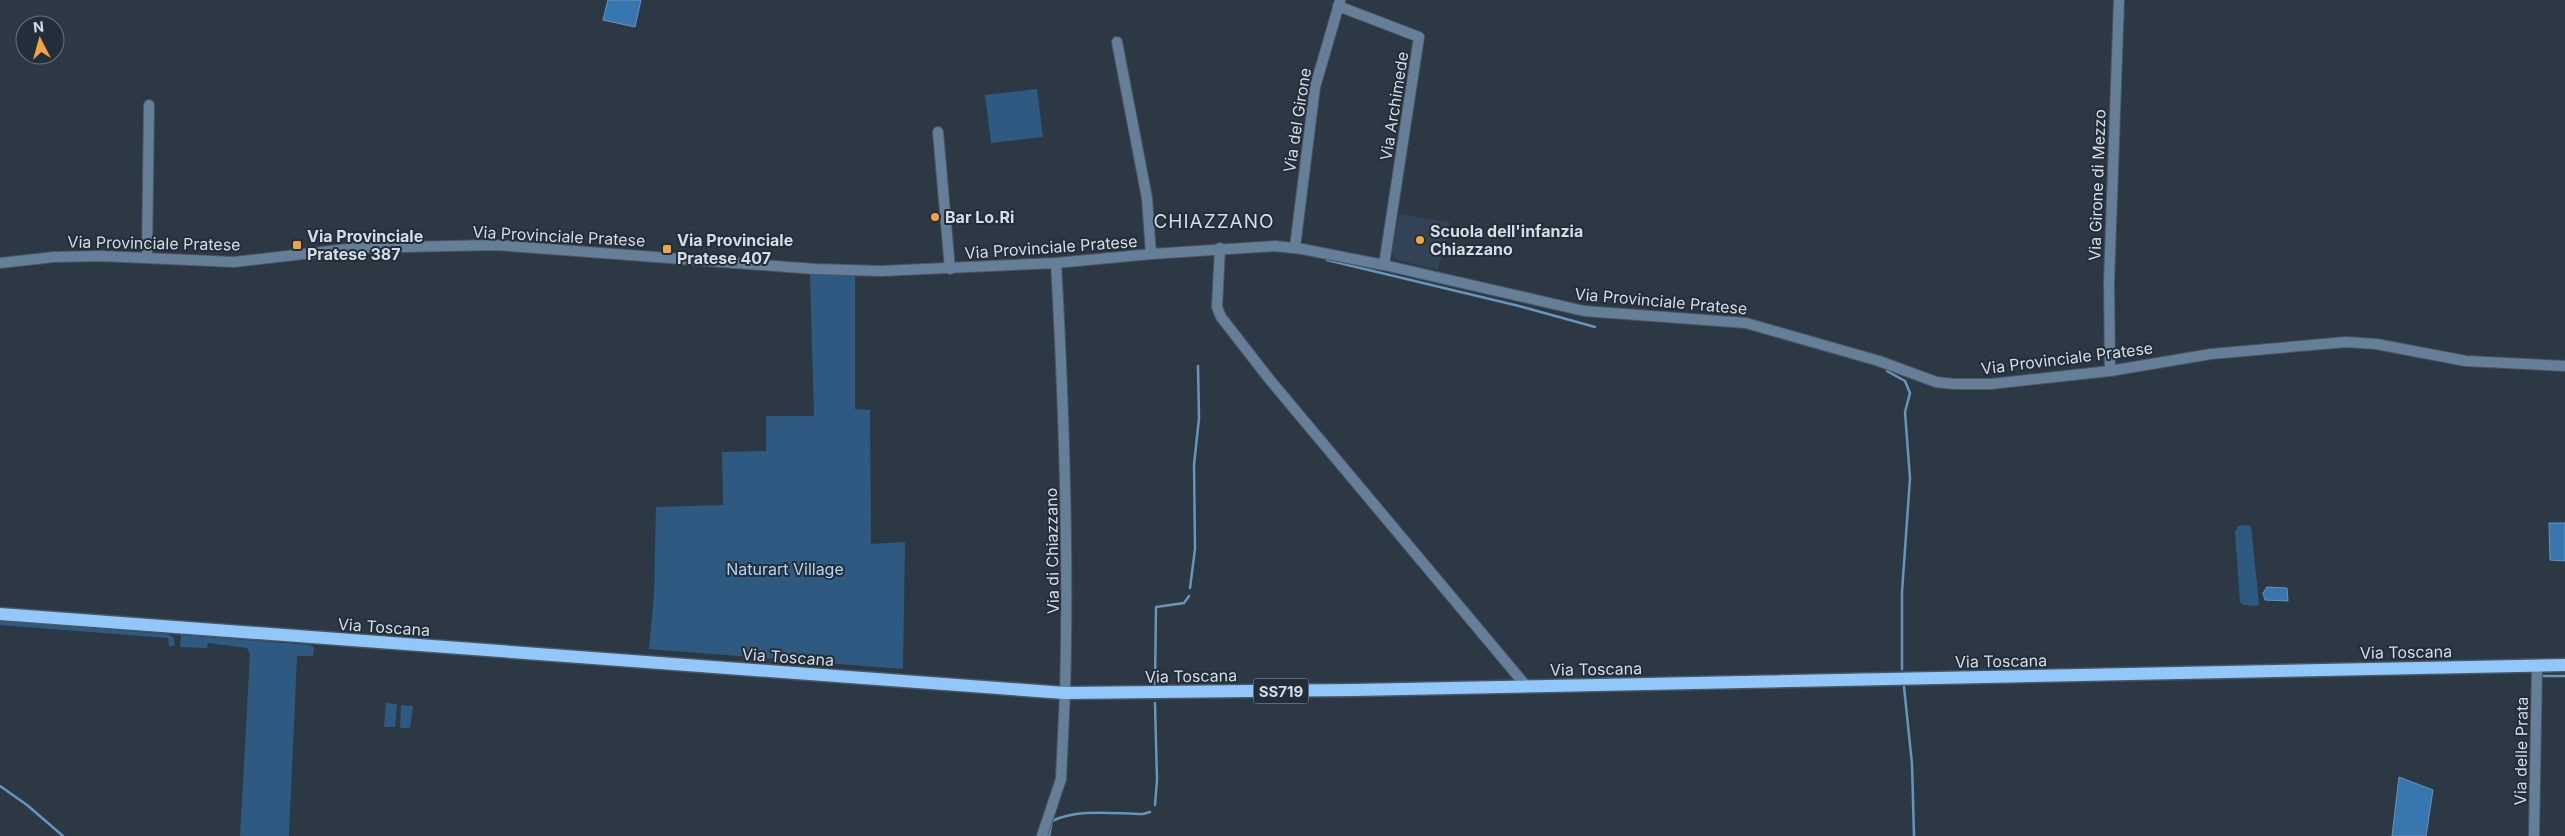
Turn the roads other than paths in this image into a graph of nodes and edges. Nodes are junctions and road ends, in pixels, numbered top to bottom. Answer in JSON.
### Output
{"nodes":[{"id":1,"x":2118,"y":0,"type":"edge"},
{"id":2,"x":1339,"y":3,"type":"edge"},
{"id":3,"x":1117,"y":42,"type":"dead end"},
{"id":4,"x":149,"y":105,"type":"dead end"},
{"id":5,"x":938,"y":132,"type":"dead end"},
{"id":6,"x":1295,"y":247,"type":"junction"},
{"id":7,"x":1220,"y":248,"type":"junction"},
{"id":8,"x":1151,"y":254,"type":"junction"},
{"id":9,"x":147,"y":258,"type":"junction"},
{"id":10,"x":0,"y":263,"type":"edge"},
{"id":11,"x":1056,"y":263,"type":"junction"},
{"id":12,"x":1384,"y":265,"type":"junction"},
{"id":13,"x":950,"y":269,"type":"junction"},
{"id":14,"x":2565,"y":366,"type":"edge"},
{"id":15,"x":2110,"y":371,"type":"junction"},
{"id":16,"x":0,"y":614,"type":"edge"},
{"id":17,"x":2565,"y":665,"type":"edge"},
{"id":18,"x":2537,"y":666,"type":"junction"},
{"id":19,"x":1527,"y":686,"type":"junction"},
{"id":20,"x":1065,"y":693,"type":"junction"},
{"id":21,"x":1042,"y":836,"type":"edge"},
{"id":22,"x":2534,"y":836,"type":"edge"}],
"edges":[{"from":1,"to":15,"type":"street","name":"Via Girone di Mezzo"},
{"from":2,"to":6,"type":"street","name":"Via del Girone"},
{"from":2,"to":12,"type":"street","name":"Via Archimede"},
{"from":3,"to":8,"type":"street"},
{"from":4,"to":9,"type":"street"},
{"from":5,"to":13,"type":"street"},
{"from":6,"to":7,"type":"street","name":"Via Provinciale Pratese"},
{"from":6,"to":12,"type":"street","name":"Via Provinciale Pratese"},
{"from":7,"to":8,"type":"street","name":"Via Provinciale Pratese"},
{"from":7,"to":19,"type":"street"},
{"from":8,"to":11,"type":"street","name":"Via Provinciale Pratese"},
{"from":9,"to":10,"type":"street","name":"Via Provinciale Pratese"},
{"from":9,"to":13,"type":"street","name":"Via Provinciale Pratese"},
{"from":11,"to":13,"type":"street","name":"Via Provinciale Pratese"},
{"from":11,"to":20,"type":"street","name":"Via di Chiazzano"},
{"from":12,"to":15,"type":"street","name":"Via Provinciale Pratese"},
{"from":14,"to":15,"type":"street","name":"Via Provinciale Pratese"},
{"from":16,"to":20,"type":"main road","name":"Via Toscana","number":"SS719"},
{"from":17,"to":18,"type":"main road","name":"Via Toscana","number":"SS719"},
{"from":18,"to":19,"type":"main road","name":"Via Toscana","number":"SS719"},
{"from":18,"to":22,"type":"street","name":"Via delle Prata"},
{"from":19,"to":20,"type":"main road","name":"Via Toscana","number":"SS719"},
{"from":20,"to":21,"type":"street","name":"Via di Chiazzano"}]}
